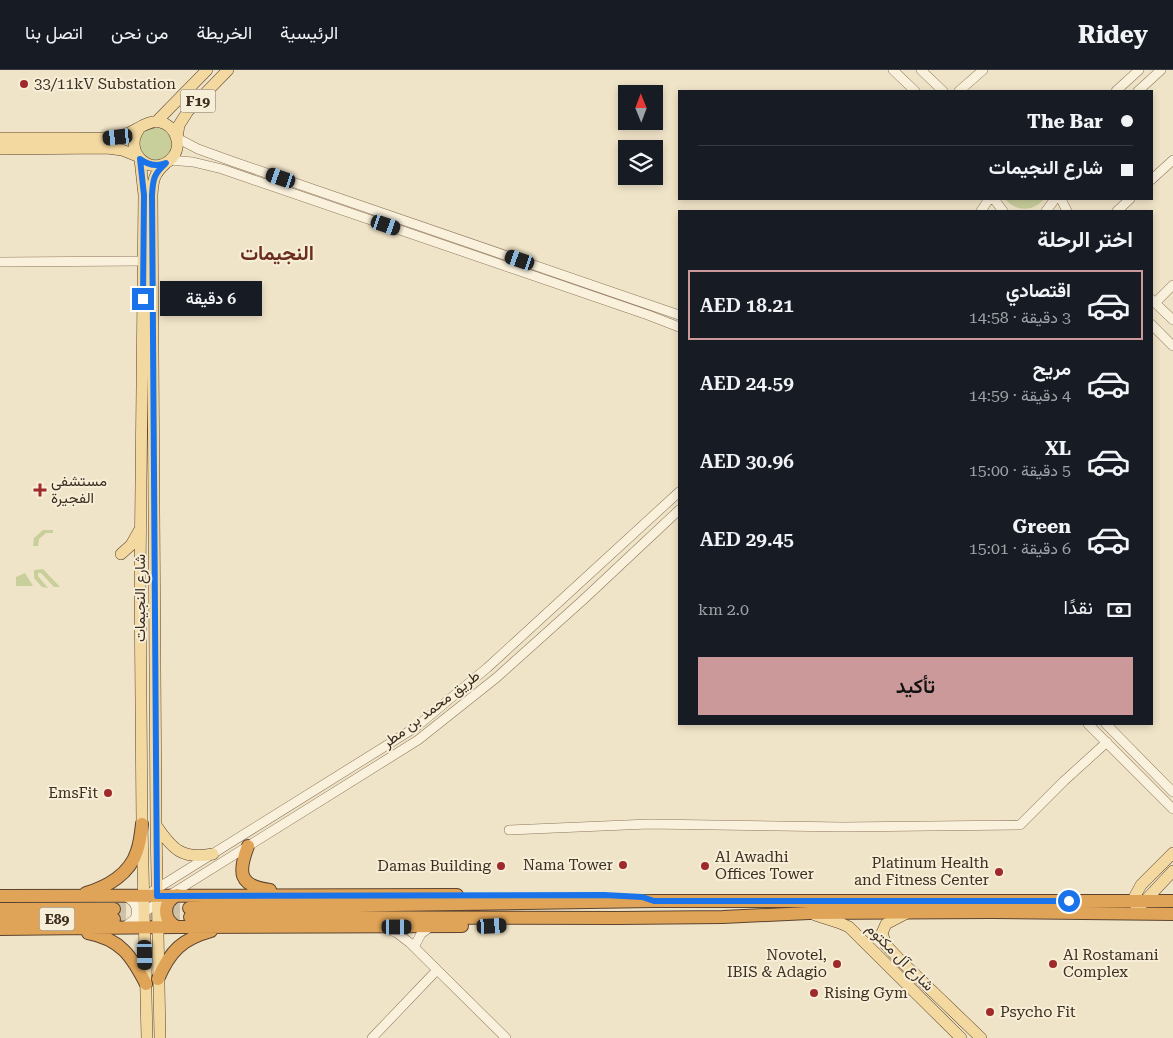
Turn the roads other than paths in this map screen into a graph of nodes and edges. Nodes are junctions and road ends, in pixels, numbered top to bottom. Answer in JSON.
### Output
{"nodes":[{"id":1,"x":207,"y":70,"type":"edge"},
{"id":2,"x":228,"y":70,"type":"edge"},
{"id":3,"x":893,"y":70,"type":"edge"},
{"id":4,"x":921,"y":70,"type":"edge"},
{"id":5,"x":983,"y":70,"type":"edge"},
{"id":6,"x":1139,"y":70,"type":"edge"},
{"id":7,"x":1161,"y":70,"type":"edge"},
{"id":8,"x":914,"y":90,"type":"edge"},
{"id":9,"x":942,"y":90,"type":"edge"},
{"id":10,"x":959,"y":90,"type":"edge"},
{"id":11,"x":1117,"y":90,"type":"edge"},
{"id":12,"x":1139,"y":90,"type":"edge"},
{"id":13,"x":156,"y":122,"type":"junction"},
{"id":14,"x":139,"y":129,"type":"junction"},
{"id":15,"x":0,"y":138,"type":"edge"},
{"id":16,"x":177,"y":138,"type":"junction"},
{"id":17,"x":0,"y":149,"type":"edge"},
{"id":18,"x":139,"y":158,"type":"junction"},
{"id":19,"x":1173,"y":160,"type":"edge"},
{"id":20,"x":168,"y":162,"type":"junction"},
{"id":21,"x":1153,"y":178,"type":"edge"},
{"id":22,"x":1129,"y":200,"type":"edge"},
{"id":23,"x":1118,"y":210,"type":"edge"},
{"id":24,"x":143,"y":261,"type":"junction"},
{"id":25,"x":0,"y":262,"type":"edge"},
{"id":26,"x":1173,"y":285,"type":"edge"},
{"id":27,"x":1153,"y":301,"type":"edge"},
{"id":28,"x":678,"y":315,"type":"edge"},
{"id":29,"x":1173,"y":320,"type":"edge"},
{"id":30,"x":1153,"y":326,"type":"edge"},
{"id":31,"x":678,"y":327,"type":"edge"},
{"id":32,"x":1173,"y":346,"type":"edge"},
{"id":33,"x":678,"y":493,"type":"edge"},
{"id":34,"x":678,"y":511,"type":"edge"},
{"id":35,"x":140,"y":527,"type":"junction"},
{"id":36,"x":121,"y":554,"type":"dead end"},
{"id":37,"x":1089,"y":725,"type":"edge"},
{"id":38,"x":1107,"y":725,"type":"edge"},
{"id":39,"x":1108,"y":742,"type":"junction"},
{"id":40,"x":1151,"y":771,"type":"junction"},
{"id":41,"x":1141,"y":776,"type":"junction"},
{"id":42,"x":1173,"y":792,"type":"edge"},
{"id":43,"x":1173,"y":809,"type":"edge"},
{"id":44,"x":142,"y":824,"type":"junction"},
{"id":45,"x":156,"y":825,"type":"junction"},
{"id":46,"x":509,"y":830,"type":"dead end"},
{"id":47,"x":248,"y":846,"type":"junction"},
{"id":48,"x":1173,"y":853,"type":"edge"},
{"id":49,"x":212,"y":854,"type":"junction"},
{"id":50,"x":1173,"y":871,"type":"edge"},
{"id":51,"x":75,"y":895,"type":"junction"},
{"id":52,"x":121,"y":895,"type":"junction"},
{"id":53,"x":0,"y":896,"type":"edge"},
{"id":54,"x":154,"y":896,"type":"junction"},
{"id":55,"x":173,"y":896,"type":"junction"},
{"id":56,"x":304,"y":896,"type":"junction"},
{"id":57,"x":654,"y":901,"type":"junction"},
{"id":58,"x":1120,"y":901,"type":"junction"},
{"id":59,"x":1173,"y":901,"type":"edge"},
{"id":60,"x":1173,"y":905,"type":"edge"},
{"id":61,"x":0,"y":909,"type":"edge"},
{"id":62,"x":1141,"y":909,"type":"junction"},
{"id":63,"x":809,"y":913,"type":"junction"},
{"id":64,"x":907,"y":913,"type":"junction"},
{"id":65,"x":1028,"y":913,"type":"junction"},
{"id":66,"x":1173,"y":914,"type":"edge"},
{"id":67,"x":619,"y":918,"type":"junction"},
{"id":68,"x":117,"y":919,"type":"junction"},
{"id":69,"x":0,"y":920,"type":"edge"},
{"id":70,"x":145,"y":925,"type":"junction"},
{"id":71,"x":431,"y":926,"type":"junction"},
{"id":72,"x":177,"y":927,"type":"junction"},
{"id":73,"x":223,"y":927,"type":"junction"},
{"id":74,"x":380,"y":927,"type":"junction"},
{"id":75,"x":0,"y":929,"type":"edge"},
{"id":76,"x":49,"y":929,"type":"junction"},
{"id":77,"x":414,"y":947,"type":"junction"},
{"id":78,"x":901,"y":961,"type":"junction"},
{"id":79,"x":888,"y":966,"type":"junction"},
{"id":80,"x":437,"y":970,"type":"junction"},
{"id":81,"x":158,"y":979,"type":"junction"},
{"id":82,"x":146,"y":984,"type":"junction"},
{"id":83,"x":147,"y":1038,"type":"edge"},
{"id":84,"x":160,"y":1038,"type":"edge"},
{"id":85,"x":372,"y":1038,"type":"edge"},
{"id":86,"x":506,"y":1038,"type":"edge"},
{"id":87,"x":961,"y":1038,"type":"edge"},
{"id":88,"x":981,"y":1038,"type":"edge"}],
"edges":[{"from":1,"to":13,"type":"main road","number":"F19"},
{"from":2,"to":16,"type":"main road","number":"F19"},
{"from":3,"to":8,"type":"street"},
{"from":4,"to":9,"type":"street"},
{"from":5,"to":10,"type":"street"},
{"from":6,"to":11,"type":"street"},
{"from":7,"to":12,"type":"street"},
{"from":13,"to":14,"type":"main road","number":"F19"},
{"from":13,"to":16,"type":"main road","number":"F19"},
{"from":14,"to":15,"type":"main road"},
{"from":14,"to":18,"type":"main road","number":"F19"},
{"from":16,"to":20,"type":"main road","number":"F19"},
{"from":16,"to":28,"type":"street"},
{"from":17,"to":18,"type":"main road"},
{"from":18,"to":20,"type":"main road"},
{"from":18,"to":24,"type":"main road","name":"شارع النجيمات","number":"F19"},
{"from":19,"to":21,"type":"street"},
{"from":20,"to":31,"type":"street"},
{"from":20,"to":45,"type":"main road","name":"شارع النجيمات","number":"F19"},
{"from":22,"to":23,"type":"street"},
{"from":24,"to":25,"type":"street"},
{"from":24,"to":35,"type":"main road","name":"شارع النجيمات","number":"F19"},
{"from":26,"to":27,"type":"street"},
{"from":27,"to":29,"type":"street"},
{"from":30,"to":32,"type":"street"},
{"from":33,"to":49,"type":"street","name":"طريق محمد بن مطر"},
{"from":34,"to":47,"type":"street","name":"طريق محمد بن مطر"},
{"from":35,"to":36,"type":"main road"},
{"from":35,"to":44,"type":"main road","name":"شارع النجيمات","number":"F19"},
{"from":37,"to":39,"type":"street"},
{"from":38,"to":40,"type":"street"},
{"from":39,"to":41,"type":"street"},
{"from":39,"to":46,"type":"street"},
{"from":40,"to":41,"type":"street"},
{"from":40,"to":42,"type":"street"},
{"from":41,"to":43,"type":"street"},
{"from":44,"to":51,"type":"highway"},
{"from":44,"to":54,"type":"main road","name":"شارع النجيمات","number":"F19"},
{"from":45,"to":49,"type":"main road"},
{"from":45,"to":54,"type":"main road","name":"شارع النجيمات","number":"F19"},
{"from":47,"to":55,"type":"street","name":"طريق محمد بن مطر"},
{"from":47,"to":56,"type":"highway"},
{"from":48,"to":62,"type":"main road"},
{"from":49,"to":54,"type":"street","name":"طريق محمد بن مطر"},
{"from":50,"to":62,"type":"main road"},
{"from":51,"to":52,"type":"highway"},
{"from":51,"to":53,"type":"highway"},
{"from":52,"to":54,"type":"highway"},
{"from":52,"to":70,"type":"street"},
{"from":54,"to":55,"type":"highway"},
{"from":54,"to":70,"type":"main road","name":"شارع النجيمات","number":"F19"},
{"from":54,"to":70,"type":"main road","name":"شارع النجيمات","number":"F19"},
{"from":55,"to":56,"type":"highway"},
{"from":55,"to":72,"type":"highway"},
{"from":56,"to":57,"type":"highway"},
{"from":57,"to":58,"type":"highway"},
{"from":57,"to":67,"type":"highway"},
{"from":58,"to":62,"type":"highway"},
{"from":58,"to":65,"type":"highway"},
{"from":59,"to":62,"type":"highway"},
{"from":60,"to":62,"type":"highway"},
{"from":61,"to":68,"type":"highway","number":"E89"},
{"from":62,"to":65,"type":"highway"},
{"from":62,"to":66,"type":"highway"},
{"from":63,"to":64,"type":"highway"},
{"from":63,"to":67,"type":"highway"},
{"from":63,"to":79,"type":"main road","name":"شارع آل مكتوم"},
{"from":64,"to":65,"type":"highway"},
{"from":64,"to":78,"type":"main road","name":"شارع آل مكتوم"},
{"from":67,"to":71,"type":"highway"},
{"from":68,"to":69,"type":"highway","number":"E89"},
{"from":68,"to":70,"type":"highway"},
{"from":68,"to":76,"type":"highway"},
{"from":70,"to":72,"type":"highway"},
{"from":70,"to":81,"type":"main road","name":"شارع النجيمات","number":"F19"},
{"from":70,"to":82,"type":"main road","name":"شارع النجيمات","number":"F19"},
{"from":71,"to":74,"type":"highway"},
{"from":71,"to":77,"type":"street"},
{"from":72,"to":73,"type":"highway"},
{"from":73,"to":74,"type":"highway"},
{"from":73,"to":81,"type":"highway"},
{"from":74,"to":77,"type":"street"},
{"from":75,"to":76,"type":"highway"},
{"from":76,"to":82,"type":"highway"},
{"from":77,"to":80,"type":"street"},
{"from":78,"to":79,"type":"main road"},
{"from":78,"to":88,"type":"main road","name":"شارع آل مكتوم"},
{"from":79,"to":87,"type":"main road","name":"شارع آل مكتوم"},
{"from":80,"to":85,"type":"street"},
{"from":80,"to":86,"type":"street"},
{"from":81,"to":84,"type":"main road","name":"شارع النجيمات","number":"F19"},
{"from":82,"to":83,"type":"main road","name":"شارع النجيمات","number":"F19"}]}
